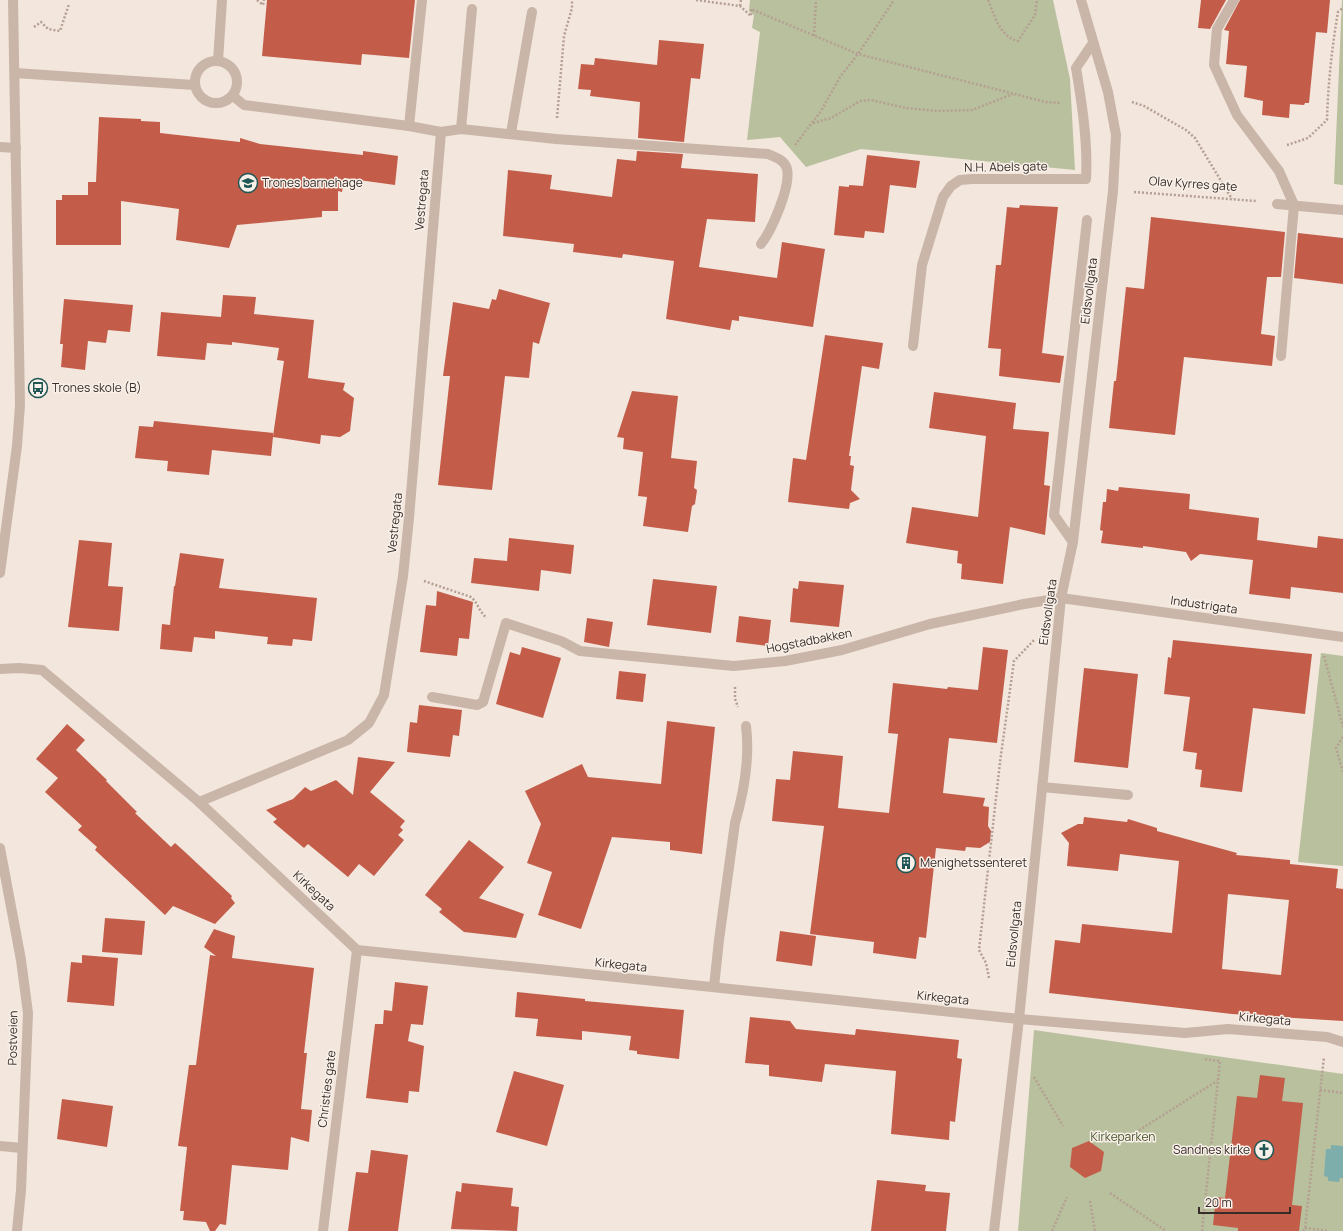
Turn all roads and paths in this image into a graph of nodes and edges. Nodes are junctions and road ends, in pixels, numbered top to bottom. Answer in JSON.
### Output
{"nodes":[{"id":1,"x":13,"y":0,"type":"edge"},
{"id":2,"x":222,"y":0,"type":"edge"},
{"id":3,"x":257,"y":0,"type":"edge"},
{"id":4,"x":264,"y":0,"type":"edge"},
{"id":5,"x":422,"y":0,"type":"edge"},
{"id":6,"x":572,"y":0,"type":"edge"},
{"id":7,"x":696,"y":0,"type":"edge"},
{"id":8,"x":741,"y":0,"type":"edge"},
{"id":9,"x":816,"y":0,"type":"edge"},
{"id":10,"x":894,"y":0,"type":"edge"},
{"id":11,"x":988,"y":0,"type":"edge"},
{"id":12,"x":1037,"y":0,"type":"edge"},
{"id":13,"x":1081,"y":0,"type":"edge"},
{"id":14,"x":1234,"y":0,"type":"edge"},
{"id":15,"x":69,"y":4,"type":"dead end"},
{"id":16,"x":740,"y":6,"type":"junction"},
{"id":17,"x":1343,"y":8,"type":"edge"},
{"id":18,"x":472,"y":10,"type":"dead end"},
{"id":19,"x":532,"y":12,"type":"dead end"},
{"id":20,"x":33,"y":27,"type":"dead end"},
{"id":21,"x":814,"y":36,"type":"junction"},
{"id":22,"x":1093,"y":43,"type":"junction"},
{"id":23,"x":858,"y":54,"type":"junction"},
{"id":24,"x":218,"y":61,"type":"junction"},
{"id":25,"x":15,"y":73,"type":"junction"},
{"id":26,"x":194,"y":85,"type":"junction"},
{"id":27,"x":1014,"y":94,"type":"junction"},
{"id":28,"x":233,"y":96,"type":"junction"},
{"id":29,"x":1127,"y":100,"type":"dead end"},
{"id":30,"x":1067,"y":103,"type":"dead end"},
{"id":31,"x":813,"y":123,"type":"junction"},
{"id":32,"x":409,"y":126,"type":"junction"},
{"id":33,"x":461,"y":129,"type":"junction"},
{"id":34,"x":441,"y":132,"type":"junction"},
{"id":35,"x":511,"y":133,"type":"junction"},
{"id":36,"x":556,"y":139,"type":"junction"},
{"id":37,"x":0,"y":147,"type":"edge"},
{"id":38,"x":16,"y":148,"type":"junction"},
{"id":39,"x":1270,"y":160,"type":"junction"},
{"id":40,"x":782,"y":161,"type":"junction"},
{"id":41,"x":1133,"y":192,"type":"dead end"},
{"id":42,"x":1232,"y":199,"type":"junction"},
{"id":43,"x":1252,"y":201,"type":"dead end"},
{"id":44,"x":1277,"y":204,"type":"dead end"},
{"id":45,"x":1294,"y":205,"type":"junction"},
{"id":46,"x":1343,"y":210,"type":"edge"},
{"id":47,"x":1087,"y":220,"type":"dead end"},
{"id":48,"x":761,"y":244,"type":"dead end"},
{"id":49,"x":913,"y":346,"type":"dead end"},
{"id":50,"x":1281,"y":356,"type":"dead end"},
{"id":51,"x":1073,"y":542,"type":"junction"},
{"id":52,"x":0,"y":573,"type":"edge"},
{"id":53,"x":403,"y":576,"type":"junction"},
{"id":54,"x":1061,"y":598,"type":"junction"},
{"id":55,"x":506,"y":623,"type":"junction"},
{"id":56,"x":1318,"y":633,"type":"junction"},
{"id":57,"x":1038,"y":634,"type":"dead end"},
{"id":58,"x":1343,"y":637,"type":"edge"},
{"id":59,"x":734,"y":666,"type":"junction"},
{"id":60,"x":0,"y":669,"type":"edge"},
{"id":61,"x":432,"y":697,"type":"dead end"},
{"id":62,"x":746,"y":726,"type":"joint"},
{"id":63,"x":1343,"y":727,"type":"edge"},
{"id":64,"x":1343,"y":737,"type":"edge"},
{"id":65,"x":1343,"y":772,"type":"edge"},
{"id":66,"x":1042,"y":787,"type":"junction"},
{"id":67,"x":1128,"y":794,"type":"dead end"},
{"id":68,"x":198,"y":802,"type":"junction"},
{"id":69,"x":0,"y":848,"type":"edge"},
{"id":70,"x":356,"y":950,"type":"junction"},
{"id":71,"x":989,"y":978,"type":"dead end"},
{"id":72,"x":714,"y":987,"type":"junction"},
{"id":73,"x":1019,"y":1019,"type":"junction"},
{"id":74,"x":1327,"y":1037,"type":"junction"},
{"id":75,"x":1343,"y":1042,"type":"edge"},
{"id":76,"x":1203,"y":1059,"type":"dead end"},
{"id":77,"x":1034,"y":1076,"type":"dead end"},
{"id":78,"x":1218,"y":1081,"type":"junction"},
{"id":79,"x":1320,"y":1090,"type":"junction"},
{"id":80,"x":1343,"y":1092,"type":"edge"},
{"id":81,"x":1063,"y":1126,"type":"dead end"},
{"id":82,"x":1122,"y":1142,"type":"dead end"},
{"id":83,"x":0,"y":1146,"type":"edge"},
{"id":84,"x":22,"y":1148,"type":"junction"},
{"id":85,"x":1110,"y":1193,"type":"dead end"},
{"id":86,"x":1067,"y":1197,"type":"dead end"},
{"id":87,"x":1090,"y":1201,"type":"dead end"},
{"id":88,"x":1304,"y":1230,"type":"edge"},
{"id":89,"x":18,"y":1231,"type":"edge"},
{"id":90,"x":323,"y":1231,"type":"edge"},
{"id":91,"x":994,"y":1231,"type":"edge"},
{"id":92,"x":1052,"y":1231,"type":"edge"},
{"id":93,"x":1095,"y":1231,"type":"edge"},
{"id":94,"x":1166,"y":1231,"type":"edge"},
{"id":95,"x":1202,"y":1231,"type":"edge"},
{"id":96,"x":1329,"y":1231,"type":"edge"}],
"edges":[{"from":1,"to":25,"type":"street"},
{"from":2,"to":24,"type":"street"},
{"from":3,"to":4,"type":"path"},
{"from":5,"to":32,"type":"street"},
{"from":6,"to":36,"type":"path"},
{"from":7,"to":16,"type":"path"},
{"from":8,"to":16,"type":"path"},
{"from":9,"to":21,"type":"path"},
{"from":10,"to":23,"type":"path"},
{"from":11,"to":12,"type":"path"},
{"from":13,"to":22,"type":"street","name":"Eidsvollgata"},
{"from":14,"to":39,"type":"street"},
{"from":15,"to":20,"type":"path"},
{"from":16,"to":21,"type":"path"},
{"from":17,"to":39,"type":"path"},
{"from":18,"to":33,"type":"street"},
{"from":19,"to":35,"type":"street"},
{"from":21,"to":23,"type":"path"},
{"from":22,"to":49,"type":"street","name":"N.H. Abels gate"},
{"from":22,"to":51,"type":"street","name":"Eidsvollgata"},
{"from":23,"to":27,"type":"path"},
{"from":23,"to":31,"type":"path"},
{"from":24,"to":26,"type":"street"},
{"from":24,"to":28,"type":"street"},
{"from":25,"to":26,"type":"street"},
{"from":25,"to":38,"type":"street"},
{"from":26,"to":28,"type":"street"},
{"from":27,"to":30,"type":"path"},
{"from":27,"to":31,"type":"path"},
{"from":28,"to":32,"type":"street"},
{"from":29,"to":42,"type":"path"},
{"from":31,"to":40,"type":"path"},
{"from":32,"to":34,"type":"street"},
{"from":33,"to":34,"type":"street"},
{"from":33,"to":35,"type":"street"},
{"from":34,"to":53,"type":"street","name":"Vestregata"},
{"from":35,"to":36,"type":"street"},
{"from":36,"to":40,"type":"street"},
{"from":37,"to":38,"type":"street"},
{"from":38,"to":52,"type":"street"},
{"from":39,"to":45,"type":"street"},
{"from":40,"to":48,"type":"street"},
{"from":41,"to":42,"type":"path","name":"Olav Kyrres gate"},
{"from":42,"to":43,"type":"path","name":"Olav Kyrres gate"},
{"from":44,"to":45,"type":"street"},
{"from":45,"to":46,"type":"street"},
{"from":45,"to":50,"type":"street"},
{"from":47,"to":51,"type":"street"},
{"from":51,"to":54,"type":"street","name":"Eidsvollgata"},
{"from":53,"to":55,"type":"path"},
{"from":53,"to":68,"type":"street","name":"Vestregata"},
{"from":54,"to":56,"type":"street","name":"Industrigata"},
{"from":54,"to":59,"type":"street","name":"Hogstadbakken"},
{"from":54,"to":66,"type":"street","name":"Eidsvollgata"},
{"from":55,"to":59,"type":"street","name":"Hogstadbakken"},
{"from":55,"to":61,"type":"street"},
{"from":56,"to":58,"type":"street","name":"Industrigata"},
{"from":56,"to":63,"type":"path"},
{"from":57,"to":71,"type":"path"},
{"from":59,"to":62,"type":"path"},
{"from":60,"to":68,"type":"street","name":"Kirkegata"},
{"from":62,"to":72,"type":"street"},
{"from":64,"to":65,"type":"path"},
{"from":66,"to":67,"type":"street"},
{"from":66,"to":73,"type":"street","name":"Eidsvollgata"},
{"from":68,"to":70,"type":"street","name":"Kirkegata"},
{"from":69,"to":84,"type":"street","name":"Postveien"},
{"from":70,"to":72,"type":"street","name":"Kirkegata"},
{"from":70,"to":90,"type":"street","name":"Christies gate"},
{"from":72,"to":73,"type":"street","name":"Kirkegata"},
{"from":73,"to":74,"type":"street","name":"Kirkegata"},
{"from":73,"to":91,"type":"street","name":"Eidsvollgata"},
{"from":74,"to":75,"type":"street","name":"Kirkegata"},
{"from":74,"to":79,"type":"path"},
{"from":76,"to":78,"type":"path"},
{"from":77,"to":81,"type":"path"},
{"from":78,"to":82,"type":"path"},
{"from":78,"to":95,"type":"path"},
{"from":79,"to":80,"type":"path"},
{"from":79,"to":88,"type":"path"},
{"from":83,"to":84,"type":"street"},
{"from":84,"to":89,"type":"street","name":"Postveien"},
{"from":85,"to":94,"type":"path"},
{"from":86,"to":92,"type":"path"},
{"from":87,"to":93,"type":"path"},
{"from":88,"to":96,"type":"path"}]}
